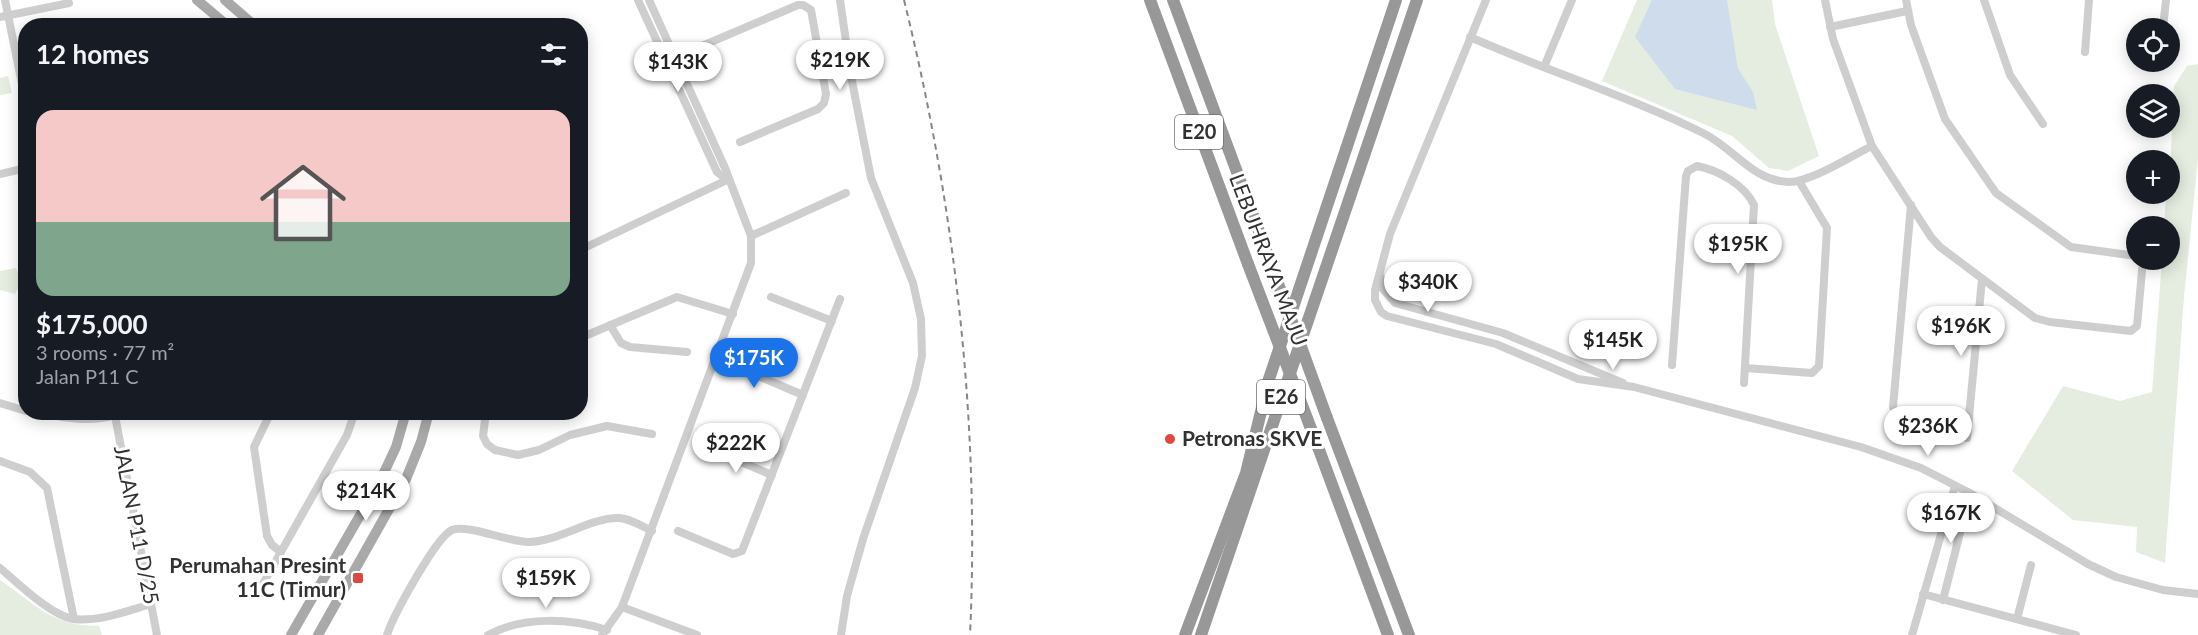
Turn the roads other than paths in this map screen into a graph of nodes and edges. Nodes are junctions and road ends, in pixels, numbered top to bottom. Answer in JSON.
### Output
{"nodes":[{"id":1,"x":5,"y":0,"type":"edge"},
{"id":2,"x":197,"y":0,"type":"edge"},
{"id":3,"x":225,"y":0,"type":"edge"},
{"id":4,"x":638,"y":0,"type":"edge"},
{"id":5,"x":649,"y":0,"type":"edge"},
{"id":6,"x":840,"y":0,"type":"edge"},
{"id":7,"x":1150,"y":0,"type":"edge"},
{"id":8,"x":1173,"y":0,"type":"edge"},
{"id":9,"x":1417,"y":0,"type":"edge"},
{"id":10,"x":1486,"y":0,"type":"edge"},
{"id":11,"x":1572,"y":0,"type":"edge"},
{"id":12,"x":1825,"y":0,"type":"edge"},
{"id":13,"x":1906,"y":0,"type":"edge"},
{"id":14,"x":1984,"y":0,"type":"edge"},
{"id":15,"x":2090,"y":0,"type":"edge"},
{"id":16,"x":2166,"y":0,"type":"edge"},
{"id":17,"x":1395,"y":1,"type":"edge"},
{"id":18,"x":69,"y":3,"type":"dead end"},
{"id":19,"x":1907,"y":11,"type":"junction"},
{"id":20,"x":4,"y":16,"type":"edge"},
{"id":21,"x":218,"y":18,"type":"edge"},
{"id":22,"x":246,"y":18,"type":"edge"},
{"id":23,"x":2164,"y":18,"type":"edge"},
{"id":24,"x":1830,"y":27,"type":"junction"},
{"id":25,"x":1470,"y":37,"type":"junction"},
{"id":26,"x":2085,"y":52,"type":"dead end"},
{"id":27,"x":676,"y":57,"type":"junction"},
{"id":28,"x":18,"y":67,"type":"edge"},
{"id":29,"x":1544,"y":67,"type":"junction"},
{"id":30,"x":2043,"y":124,"type":"dead end"},
{"id":31,"x":740,"y":142,"type":"dead end"},
{"id":32,"x":1872,"y":146,"type":"junction"},
{"id":33,"x":18,"y":170,"type":"edge"},
{"id":34,"x":0,"y":174,"type":"edge"},
{"id":35,"x":727,"y":180,"type":"junction"},
{"id":36,"x":1799,"y":181,"type":"junction"},
{"id":37,"x":846,"y":193,"type":"dead end"},
{"id":38,"x":1911,"y":205,"type":"junction"},
{"id":39,"x":751,"y":236,"type":"junction"},
{"id":40,"x":588,"y":246,"type":"edge"},
{"id":41,"x":2126,"y":255,"type":"edge"},
{"id":42,"x":2142,"y":270,"type":"edge"},
{"id":43,"x":1380,"y":274,"type":"junction"},
{"id":44,"x":1982,"y":279,"type":"junction"},
{"id":45,"x":771,"y":297,"type":"dead end"},
{"id":46,"x":840,"y":299,"type":"dead end"},
{"id":47,"x":733,"y":314,"type":"junction"},
{"id":48,"x":1453,"y":318,"type":"junction"},
{"id":49,"x":832,"y":321,"type":"junction"},
{"id":50,"x":610,"y":325,"type":"junction"},
{"id":51,"x":588,"y":335,"type":"edge"},
{"id":52,"x":1462,"y":335,"type":"junction"},
{"id":53,"x":687,"y":352,"type":"dead end"},
{"id":54,"x":716,"y":358,"type":"junction"},
{"id":55,"x":1536,"y":362,"type":"junction"},
{"id":56,"x":1574,"y":362,"type":"junction"},
{"id":57,"x":1672,"y":364,"type":"dead end"},
{"id":58,"x":1745,"y":368,"type":"junction"},
{"id":59,"x":1588,"y":381,"type":"junction"},
{"id":60,"x":1744,"y":383,"type":"dead end"},
{"id":61,"x":1635,"y":387,"type":"junction"},
{"id":62,"x":803,"y":395,"type":"junction"},
{"id":63,"x":0,"y":403,"type":"edge"},
{"id":64,"x":1893,"y":407,"type":"dead end"},
{"id":65,"x":18,"y":409,"type":"edge"},
{"id":66,"x":119,"y":420,"type":"edge"},
{"id":67,"x":266,"y":420,"type":"edge"},
{"id":68,"x":352,"y":420,"type":"edge"},
{"id":69,"x":403,"y":420,"type":"edge"},
{"id":70,"x":427,"y":420,"type":"edge"},
{"id":71,"x":485,"y":420,"type":"edge"},
{"id":72,"x":652,"y":434,"type":"dead end"},
{"id":73,"x":1966,"y":438,"type":"dead end"},
{"id":74,"x":710,"y":449,"type":"dead end"},
{"id":75,"x":0,"y":461,"type":"edge"},
{"id":76,"x":772,"y":475,"type":"junction"},
{"id":77,"x":1955,"y":486,"type":"junction"},
{"id":78,"x":1962,"y":525,"type":"dead end"},
{"id":79,"x":652,"y":531,"type":"junction"},
{"id":80,"x":678,"y":531,"type":"dead end"},
{"id":81,"x":281,"y":552,"type":"junction"},
{"id":82,"x":2031,"y":565,"type":"dead end"},
{"id":83,"x":0,"y":568,"type":"edge"},
{"id":84,"x":1923,"y":594,"type":"junction"},
{"id":85,"x":2198,"y":594,"type":"edge"},
{"id":86,"x":256,"y":596,"type":"dead end"},
{"id":87,"x":1942,"y":600,"type":"junction"},
{"id":88,"x":152,"y":604,"type":"junction"},
{"id":89,"x":622,"y":607,"type":"junction"},
{"id":90,"x":74,"y":619,"type":"junction"},
{"id":91,"x":2017,"y":619,"type":"junction"},
{"id":92,"x":605,"y":633,"type":"edge"},
{"id":93,"x":157,"y":635,"type":"edge"},
{"id":94,"x":291,"y":635,"type":"edge"},
{"id":95,"x":318,"y":635,"type":"edge"},
{"id":96,"x":387,"y":635,"type":"edge"},
{"id":97,"x":488,"y":635,"type":"edge"},
{"id":98,"x":697,"y":635,"type":"edge"},
{"id":99,"x":841,"y":635,"type":"edge"},
{"id":100,"x":1185,"y":635,"type":"edge"},
{"id":101,"x":1201,"y":635,"type":"edge"},
{"id":102,"x":1388,"y":635,"type":"edge"},
{"id":103,"x":1409,"y":635,"type":"edge"},
{"id":104,"x":1912,"y":635,"type":"edge"},
{"id":105,"x":2076,"y":635,"type":"edge"}],
"edges":[{"from":1,"to":20,"type":"street"},
{"from":2,"to":21,"type":"main road"},
{"from":3,"to":22,"type":"main road"},
{"from":4,"to":35,"type":"street"},
{"from":5,"to":27,"type":"street"},
{"from":6,"to":99,"type":"street"},
{"from":7,"to":102,"type":"highway","name":"LEBUHRAYA MAJU","number":"E20","bridge":true},
{"from":8,"to":103,"type":"highway","name":"LEBUHRAYA MAJU","number":"E20","bridge":true},
{"from":9,"to":101,"type":"highway","number":"E26"},
{"from":10,"to":25,"type":"street"},
{"from":11,"to":29,"type":"street"},
{"from":12,"to":24,"type":"street"},
{"from":13,"to":19,"type":"street"},
{"from":14,"to":30,"type":"street"},
{"from":15,"to":26,"type":"street"},
{"from":16,"to":23,"type":"street"},
{"from":17,"to":100,"type":"highway","number":"E26"},
{"from":18,"to":20,"type":"street"},
{"from":19,"to":24,"type":"street"},
{"from":19,"to":41,"type":"street"},
{"from":20,"to":28,"type":"street"},
{"from":24,"to":32,"type":"street"},
{"from":25,"to":29,"type":"street"},
{"from":25,"to":43,"type":"street"},
{"from":27,"to":31,"type":"street"},
{"from":27,"to":35,"type":"street"},
{"from":29,"to":36,"type":"street"},
{"from":32,"to":36,"type":"street"},
{"from":32,"to":38,"type":"street"},
{"from":33,"to":34,"type":"street"},
{"from":35,"to":39,"type":"street"},
{"from":35,"to":40,"type":"street"},
{"from":36,"to":58,"type":"street"},
{"from":37,"to":39,"type":"street"},
{"from":38,"to":44,"type":"street"},
{"from":38,"to":64,"type":"street"},
{"from":39,"to":47,"type":"street"},
{"from":42,"to":44,"type":"street"},
{"from":43,"to":48,"type":"street"},
{"from":43,"to":52,"type":"street"},
{"from":44,"to":73,"type":"street"},
{"from":45,"to":49,"type":"street"},
{"from":46,"to":49,"type":"street"},
{"from":47,"to":50,"type":"street"},
{"from":47,"to":54,"type":"street"},
{"from":48,"to":52,"type":"street"},
{"from":48,"to":56,"type":"street"},
{"from":49,"to":62,"type":"street"},
{"from":50,"to":51,"type":"street"},
{"from":50,"to":53,"type":"street"},
{"from":52,"to":55,"type":"street"},
{"from":54,"to":62,"type":"street"},
{"from":54,"to":79,"type":"street"},
{"from":55,"to":56,"type":"street"},
{"from":55,"to":59,"type":"street"},
{"from":56,"to":59,"type":"street"},
{"from":56,"to":61,"type":"street"},
{"from":57,"to":58,"type":"street"},
{"from":58,"to":60,"type":"street"},
{"from":59,"to":61,"type":"street"},
{"from":61,"to":77,"type":"street"},
{"from":62,"to":76,"type":"street"},
{"from":63,"to":65,"type":"street"},
{"from":66,"to":88,"type":"street","name":"JALAN P11 D/25"},
{"from":67,"to":81,"type":"street"},
{"from":68,"to":81,"type":"street"},
{"from":69,"to":94,"type":"main road"},
{"from":70,"to":95,"type":"main road"},
{"from":71,"to":72,"type":"street"},
{"from":74,"to":76,"type":"street"},
{"from":75,"to":90,"type":"street"},
{"from":76,"to":80,"type":"street"},
{"from":77,"to":84,"type":"street"},
{"from":77,"to":85,"type":"street"},
{"from":78,"to":87,"type":"street"},
{"from":79,"to":89,"type":"street"},
{"from":79,"to":96,"type":"street"},
{"from":81,"to":86,"type":"street"},
{"from":82,"to":91,"type":"street"},
{"from":83,"to":90,"type":"street"},
{"from":84,"to":87,"type":"street"},
{"from":84,"to":104,"type":"street"},
{"from":87,"to":91,"type":"street"},
{"from":88,"to":90,"type":"street"},
{"from":88,"to":93,"type":"street","name":"JALAN P11 D/25"},
{"from":89,"to":92,"type":"street"},
{"from":89,"to":98,"type":"street"},
{"from":91,"to":105,"type":"street"},
{"from":92,"to":97,"type":"street"}]}
